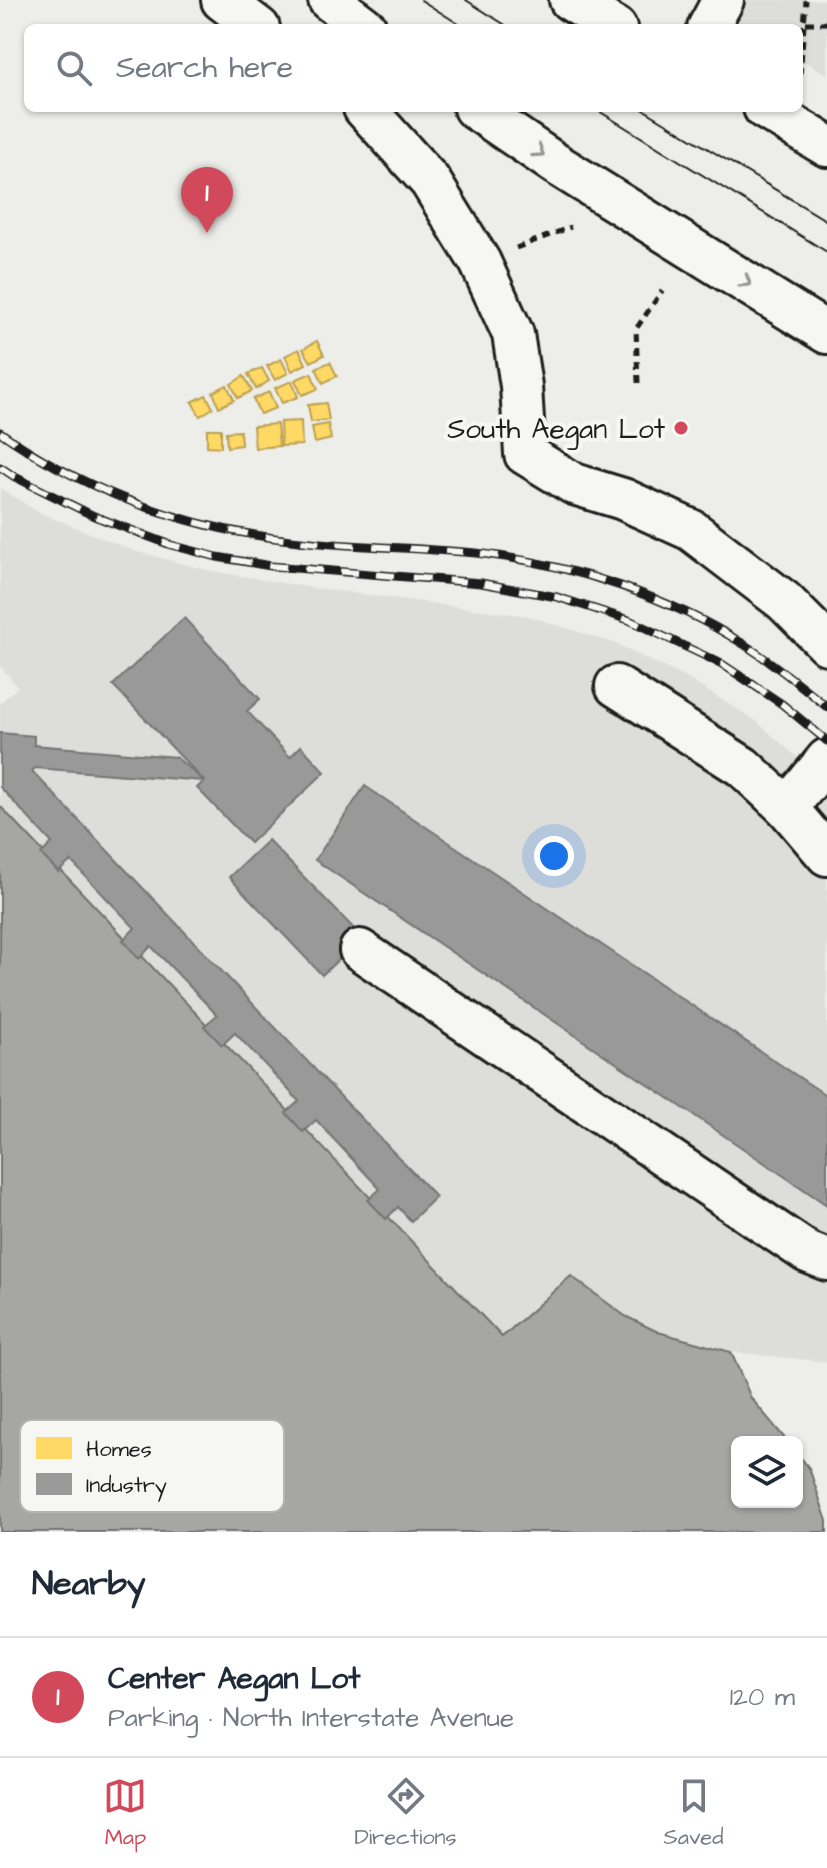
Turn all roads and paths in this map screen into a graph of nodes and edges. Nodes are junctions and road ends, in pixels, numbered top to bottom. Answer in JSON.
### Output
{"nodes":[{"id":1,"x":222,"y":0,"type":"edge"},
{"id":2,"x":329,"y":0,"type":"edge"},
{"id":3,"x":570,"y":0,"type":"edge"},
{"id":4,"x":723,"y":0,"type":"edge"},
{"id":5,"x":806,"y":0,"type":"edge"},
{"id":6,"x":806,"y":23,"type":"junction"},
{"id":7,"x":827,"y":23,"type":"edge"},
{"id":8,"x":254,"y":24,"type":"edge"},
{"id":9,"x":361,"y":24,"type":"edge"},
{"id":10,"x":609,"y":24,"type":"edge"},
{"id":11,"x":710,"y":24,"type":"edge"},
{"id":12,"x":803,"y":49,"type":"edge"},
{"id":13,"x":368,"y":112,"type":"edge"},
{"id":14,"x":480,"y":112,"type":"edge"},
{"id":15,"x":771,"y":112,"type":"edge"},
{"id":16,"x":827,"y":146,"type":"edge"},
{"id":17,"x":571,"y":227,"type":"dead end"},
{"id":18,"x":480,"y":262,"type":"junction"},
{"id":19,"x":662,"y":291,"type":"dead end"},
{"id":20,"x":827,"y":333,"type":"edge"},
{"id":21,"x":638,"y":383,"type":"dead end"},
{"id":22,"x":827,"y":644,"type":"edge"},
{"id":23,"x":616,"y":686,"type":"dead end"},
{"id":24,"x":827,"y":759,"type":"edge"},
{"id":25,"x":787,"y":808,"type":"junction"},
{"id":26,"x":827,"y":855,"type":"edge"},
{"id":27,"x":360,"y":950,"type":"dead end"},
{"id":28,"x":827,"y":1260,"type":"edge"}],
"edges":[{"from":1,"to":8,"type":"street"},
{"from":2,"to":9,"type":"street"},
{"from":3,"to":10,"type":"street"},
{"from":4,"to":11,"type":"street"},
{"from":5,"to":6,"type":"path"},
{"from":6,"to":7,"type":"path"},
{"from":6,"to":12,"type":"path"},
{"from":13,"to":18,"type":"street"},
{"from":14,"to":20,"type":"street","one_way":true},
{"from":15,"to":16,"type":"street"},
{"from":17,"to":18,"type":"path"},
{"from":18,"to":22,"type":"street"},
{"from":19,"to":21,"type":"path"},
{"from":23,"to":25,"type":"street"},
{"from":24,"to":25,"type":"street"},
{"from":25,"to":26,"type":"street"},
{"from":27,"to":28,"type":"street"}]}
